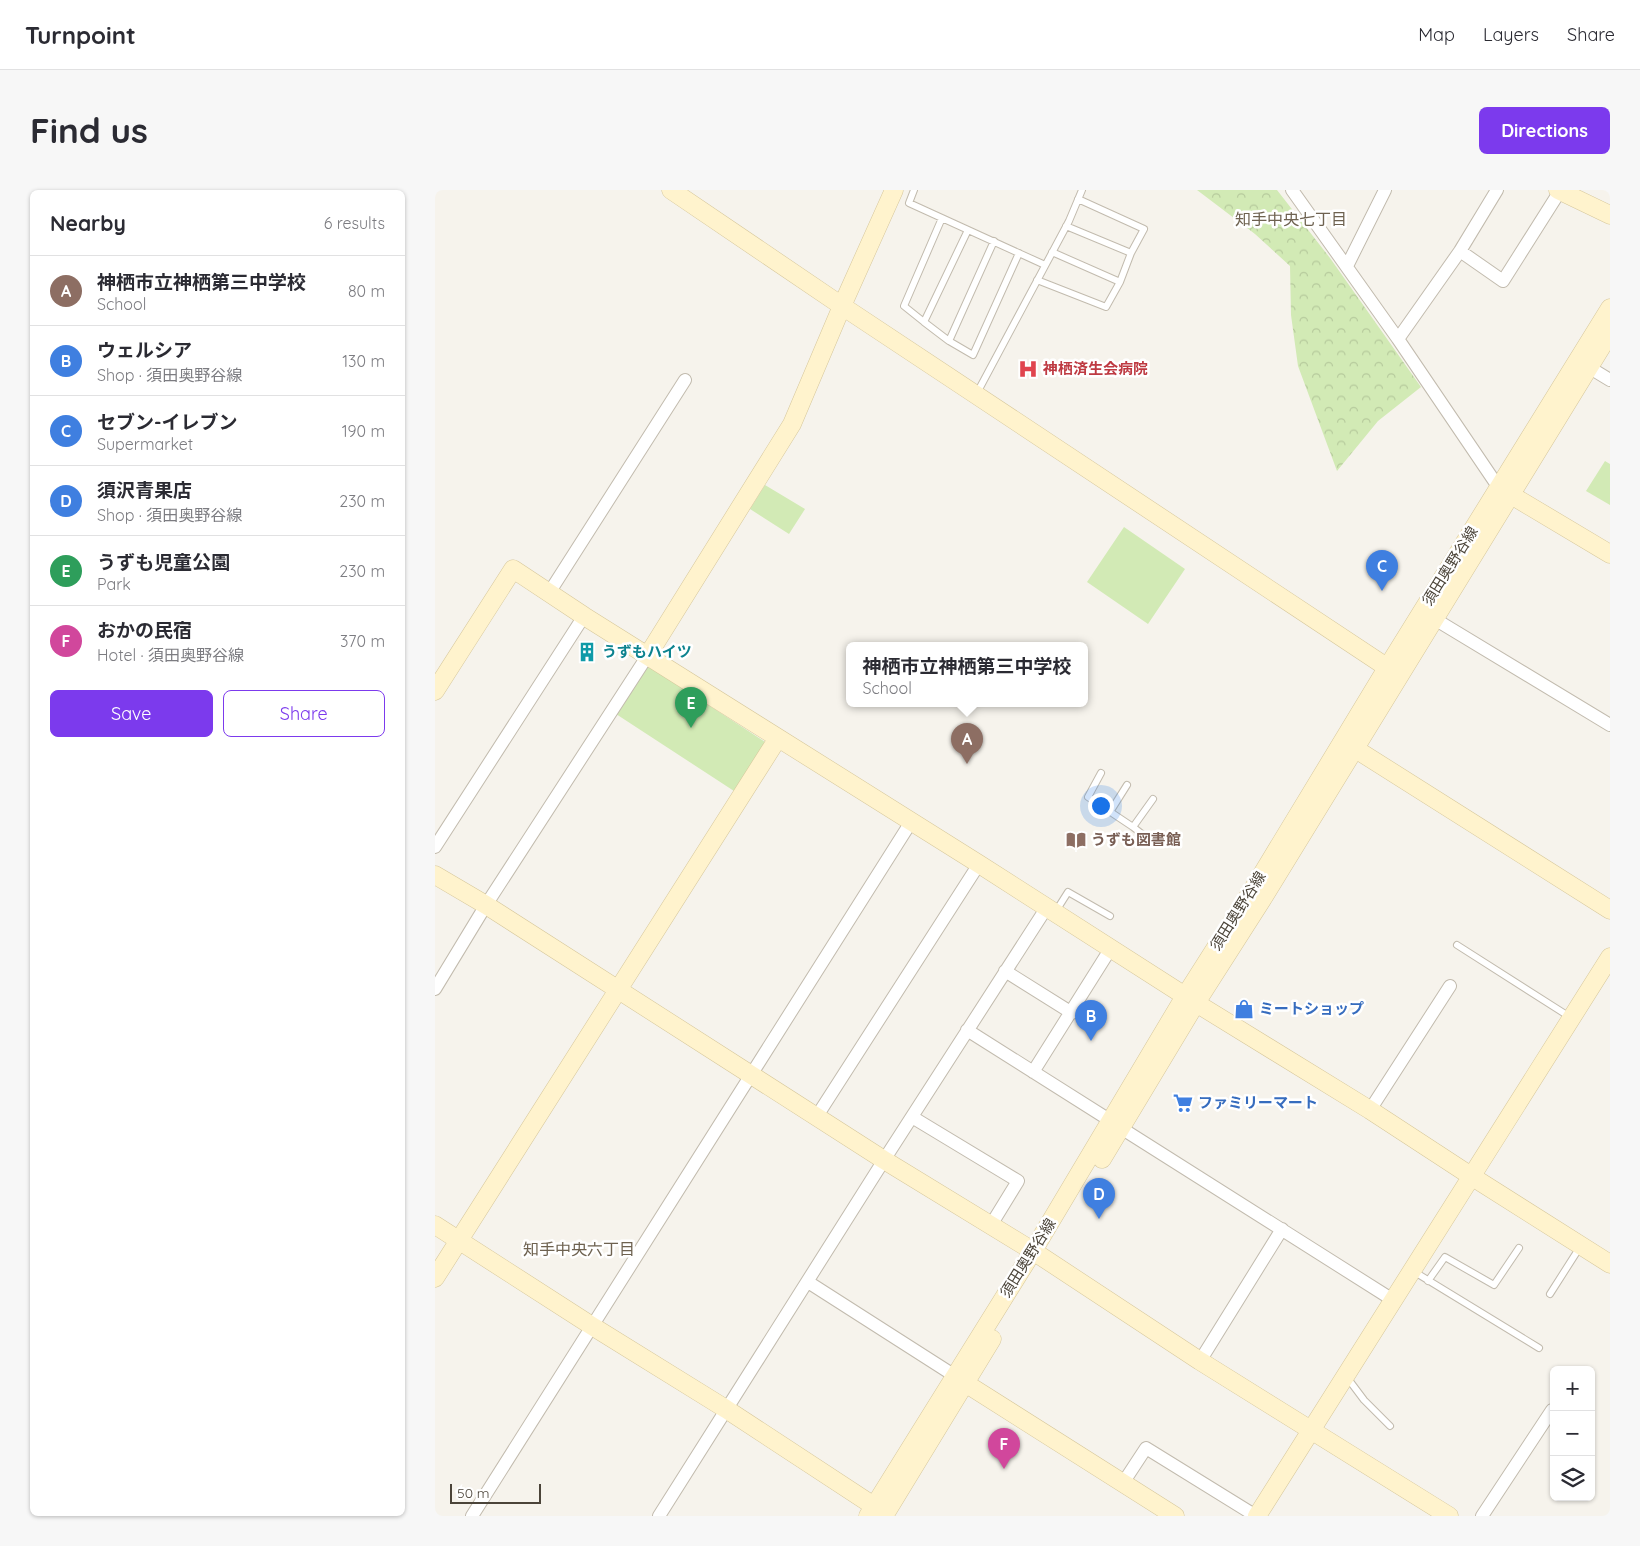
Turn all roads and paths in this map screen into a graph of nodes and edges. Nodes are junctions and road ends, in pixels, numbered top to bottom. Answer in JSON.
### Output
{"nodes":[{"id":1,"x":671,"y":190,"type":"edge"},
{"id":2,"x":894,"y":190,"type":"edge"},
{"id":3,"x":914,"y":190,"type":"edge"},
{"id":4,"x":1081,"y":190,"type":"edge"},
{"id":5,"x":1293,"y":190,"type":"edge"},
{"id":6,"x":1385,"y":190,"type":"edge"},
{"id":7,"x":1497,"y":190,"type":"edge"},
{"id":8,"x":1559,"y":190,"type":"edge"},
{"id":9,"x":1078,"y":199,"type":"junction"},
{"id":10,"x":1610,"y":215,"type":"edge"},
{"id":11,"x":942,"y":218,"type":"junction"},
{"id":12,"x":1066,"y":226,"type":"junction"},
{"id":13,"x":968,"y":230,"type":"junction"},
{"id":14,"x":993,"y":241,"type":"junction"},
{"id":15,"x":1460,"y":251,"type":"junction"},
{"id":16,"x":1052,"y":252,"type":"junction"},
{"id":17,"x":1019,"y":253,"type":"junction"},
{"id":18,"x":1131,"y":254,"type":"junction"},
{"id":19,"x":1045,"y":265,"type":"junction"},
{"id":20,"x":1347,"y":266,"type":"junction"},
{"id":21,"x":1037,"y":280,"type":"junction"},
{"id":22,"x":1120,"y":282,"type":"junction"},
{"id":23,"x":842,"y":306,"type":"junction"},
{"id":24,"x":1610,"y":308,"type":"edge"},
{"id":25,"x":924,"y":322,"type":"junction"},
{"id":26,"x":1610,"y":333,"type":"edge"},
{"id":27,"x":1398,"y":339,"type":"junction"},
{"id":28,"x":949,"y":341,"type":"junction"},
{"id":29,"x":1583,"y":364,"type":"junction"},
{"id":30,"x":685,"y":380,"type":"dead end"},
{"id":31,"x":1610,"y":380,"type":"edge"},
{"id":32,"x":976,"y":395,"type":"junction"},
{"id":33,"x":1504,"y":491,"type":"junction"},
{"id":34,"x":1610,"y":554,"type":"edge"},
{"id":35,"x":549,"y":593,"type":"junction"},
{"id":36,"x":1428,"y":615,"type":"junction"},
{"id":37,"x":584,"y":616,"type":"junction"},
{"id":38,"x":648,"y":655,"type":"junction"},
{"id":39,"x":1393,"y":672,"type":"junction"},
{"id":40,"x":435,"y":691,"type":"edge"},
{"id":41,"x":1610,"y":725,"type":"edge"},
{"id":42,"x":778,"y":738,"type":"junction"},
{"id":43,"x":1349,"y":745,"type":"junction"},
{"id":44,"x":1101,"y":773,"type":"dead end"},
{"id":45,"x":1127,"y":785,"type":"dead end"},
{"id":46,"x":1153,"y":800,"type":"dead end"},
{"id":47,"x":1110,"y":812,"type":"junction"},
{"id":48,"x":911,"y":822,"type":"junction"},
{"id":49,"x":1133,"y":827,"type":"junction"},
{"id":50,"x":1155,"y":844,"type":"dead end"},
{"id":51,"x":435,"y":847,"type":"edge"},
{"id":52,"x":979,"y":864,"type":"junction"},
{"id":53,"x":435,"y":875,"type":"edge"},
{"id":54,"x":486,"y":906,"type":"junction"},
{"id":55,"x":1051,"y":910,"type":"junction"},
{"id":56,"x":1610,"y":910,"type":"edge"},
{"id":57,"x":1109,"y":916,"type":"dead end"},
{"id":58,"x":1457,"y":945,"type":"dead end"},
{"id":59,"x":1111,"y":948,"type":"junction"},
{"id":60,"x":1610,"y":957,"type":"edge"},
{"id":61,"x":1005,"y":971,"type":"junction"},
{"id":62,"x":1451,"y":986,"type":"dead end"},
{"id":63,"x":435,"y":989,"type":"edge"},
{"id":64,"x":617,"y":991,"type":"junction"},
{"id":65,"x":1191,"y":999,"type":"junction"},
{"id":66,"x":1072,"y":1013,"type":"junction"},
{"id":67,"x":1571,"y":1017,"type":"junction"},
{"id":68,"x":967,"y":1030,"type":"junction"},
{"id":69,"x":1033,"y":1072,"type":"junction"},
{"id":70,"x":751,"y":1076,"type":"junction"},
{"id":71,"x":1370,"y":1110,"type":"junction"},
{"id":72,"x":817,"y":1116,"type":"junction"},
{"id":73,"x":912,"y":1117,"type":"junction"},
{"id":74,"x":1116,"y":1124,"type":"junction"},
{"id":75,"x":884,"y":1160,"type":"junction"},
{"id":76,"x":1471,"y":1176,"type":"junction"},
{"id":77,"x":435,"y":1225,"type":"edge"},
{"id":78,"x":991,"y":1225,"type":"junction"},
{"id":79,"x":1282,"y":1230,"type":"junction"},
{"id":80,"x":459,"y":1240,"type":"junction"},
{"id":81,"x":1580,"y":1246,"type":"junction"},
{"id":82,"x":1519,"y":1248,"type":"dead end"},
{"id":83,"x":1038,"y":1254,"type":"junction"},
{"id":84,"x":1610,"y":1264,"type":"edge"},
{"id":85,"x":1412,"y":1271,"type":"junction"},
{"id":86,"x":435,"y":1278,"type":"edge"},
{"id":87,"x":1428,"y":1281,"type":"junction"},
{"id":88,"x":808,"y":1282,"type":"junction"},
{"id":89,"x":1550,"y":1294,"type":"dead end"},
{"id":90,"x":1393,"y":1300,"type":"junction"},
{"id":91,"x":592,"y":1326,"type":"junction"},
{"id":92,"x":1539,"y":1348,"type":"dead end"},
{"id":93,"x":1200,"y":1361,"type":"junction"},
{"id":94,"x":1345,"y":1376,"type":"junction"},
{"id":95,"x":960,"y":1379,"type":"junction"},
{"id":96,"x":726,"y":1409,"type":"junction"},
{"id":97,"x":1551,"y":1411,"type":"edge"},
{"id":98,"x":1390,"y":1426,"type":"dead end"},
{"id":99,"x":1310,"y":1429,"type":"junction"},
{"id":100,"x":1123,"y":1483,"type":"junction"},
{"id":101,"x":881,"y":1513,"type":"edge"},
{"id":102,"x":472,"y":1516,"type":"edge"},
{"id":103,"x":659,"y":1516,"type":"edge"},
{"id":104,"x":1175,"y":1516,"type":"edge"},
{"id":105,"x":1256,"y":1516,"type":"edge"},
{"id":106,"x":1449,"y":1516,"type":"edge"},
{"id":107,"x":1482,"y":1516,"type":"edge"}],
"edges":[{"from":1,"to":23,"type":"street"},
{"from":2,"to":23,"type":"street"},
{"from":3,"to":11,"type":"lane"},
{"from":4,"to":9,"type":"lane"},
{"from":5,"to":20,"type":"street"},
{"from":6,"to":20,"type":"street"},
{"from":7,"to":15,"type":"street"},
{"from":8,"to":10,"type":"street"},
{"from":8,"to":15,"type":"street"},
{"from":9,"to":12,"type":"lane"},
{"from":9,"to":18,"type":"lane"},
{"from":11,"to":13,"type":"lane"},
{"from":11,"to":25,"type":"lane"},
{"from":12,"to":16,"type":"lane"},
{"from":12,"to":18,"type":"lane"},
{"from":13,"to":14,"type":"lane"},
{"from":13,"to":25,"type":"lane"},
{"from":14,"to":17,"type":"lane"},
{"from":14,"to":28,"type":"lane"},
{"from":15,"to":27,"type":"street"},
{"from":16,"to":19,"type":"lane"},
{"from":16,"to":22,"type":"lane"},
{"from":17,"to":19,"type":"lane"},
{"from":17,"to":28,"type":"lane"},
{"from":18,"to":22,"type":"lane"},
{"from":19,"to":21,"type":"lane"},
{"from":20,"to":27,"type":"street"},
{"from":21,"to":22,"type":"lane"},
{"from":21,"to":32,"type":"lane"},
{"from":23,"to":32,"type":"street"},
{"from":23,"to":38,"type":"street"},
{"from":24,"to":29,"type":"street","name":"須田奥野谷線"},
{"from":25,"to":28,"type":"lane"},
{"from":26,"to":29,"type":"street","name":"須田奥野谷線"},
{"from":27,"to":33,"type":"street"},
{"from":29,"to":31,"type":"street"},
{"from":29,"to":33,"type":"street","name":"須田奥野谷線"},
{"from":30,"to":35,"type":"street"},
{"from":32,"to":39,"type":"street"},
{"from":33,"to":34,"type":"street"},
{"from":33,"to":36,"type":"street","name":"須田奥野谷線"},
{"from":35,"to":37,"type":"street"},
{"from":35,"to":40,"type":"street"},
{"from":36,"to":39,"type":"street","name":"須田奥野谷線"},
{"from":36,"to":41,"type":"street"},
{"from":37,"to":38,"type":"street"},
{"from":37,"to":51,"type":"street"},
{"from":38,"to":42,"type":"street"},
{"from":38,"to":54,"type":"street"},
{"from":39,"to":43,"type":"street","name":"須田奥野谷線"},
{"from":42,"to":48,"type":"street"},
{"from":42,"to":64,"type":"street"},
{"from":43,"to":56,"type":"street"},
{"from":43,"to":65,"type":"street","name":"須田奥野谷線"},
{"from":44,"to":47,"type":"lane"},
{"from":45,"to":47,"type":"lane"},
{"from":46,"to":49,"type":"lane"},
{"from":47,"to":49,"type":"lane"},
{"from":48,"to":52,"type":"street"},
{"from":48,"to":70,"type":"street"},
{"from":49,"to":50,"type":"lane"},
{"from":52,"to":55,"type":"street"},
{"from":52,"to":72,"type":"street"},
{"from":53,"to":54,"type":"street"},
{"from":54,"to":63,"type":"street"},
{"from":54,"to":64,"type":"street"},
{"from":55,"to":57,"type":"lane"},
{"from":55,"to":59,"type":"street"},
{"from":55,"to":61,"type":"street"},
{"from":58,"to":67,"type":"lane"},
{"from":59,"to":65,"type":"street"},
{"from":59,"to":66,"type":"street"},
{"from":60,"to":67,"type":"street"},
{"from":61,"to":66,"type":"street"},
{"from":61,"to":68,"type":"street"},
{"from":62,"to":71,"type":"street"},
{"from":64,"to":70,"type":"street"},
{"from":64,"to":80,"type":"street"},
{"from":65,"to":71,"type":"street"},
{"from":65,"to":74,"type":"street","name":"須田奥野谷線"},
{"from":66,"to":69,"type":"street"},
{"from":67,"to":76,"type":"street"},
{"from":68,"to":69,"type":"street"},
{"from":68,"to":73,"type":"street"},
{"from":69,"to":74,"type":"street"},
{"from":70,"to":72,"type":"street"},
{"from":70,"to":91,"type":"street"},
{"from":71,"to":76,"type":"street"},
{"from":72,"to":75,"type":"street"},
{"from":73,"to":75,"type":"street"},
{"from":73,"to":78,"type":"street"},
{"from":74,"to":79,"type":"street"},
{"from":74,"to":83,"type":"street","name":"須田奥野谷線"},
{"from":75,"to":78,"type":"street"},
{"from":75,"to":88,"type":"street"},
{"from":76,"to":81,"type":"street"},
{"from":76,"to":85,"type":"street"},
{"from":77,"to":80,"type":"street"},
{"from":78,"to":83,"type":"street"},
{"from":79,"to":90,"type":"street"},
{"from":79,"to":93,"type":"street"},
{"from":80,"to":86,"type":"street"},
{"from":80,"to":91,"type":"street"},
{"from":81,"to":84,"type":"street"},
{"from":81,"to":89,"type":"lane"},
{"from":82,"to":87,"type":"lane"},
{"from":83,"to":93,"type":"street"},
{"from":83,"to":95,"type":"street","name":"須田奥野谷線"},
{"from":85,"to":87,"type":"lane"},
{"from":85,"to":90,"type":"street"},
{"from":87,"to":92,"type":"lane"},
{"from":88,"to":95,"type":"street"},
{"from":88,"to":96,"type":"street"},
{"from":90,"to":94,"type":"street"},
{"from":91,"to":96,"type":"street"},
{"from":91,"to":102,"type":"street"},
{"from":93,"to":99,"type":"street"},
{"from":94,"to":98,"type":"lane"},
{"from":94,"to":99,"type":"street"},
{"from":95,"to":100,"type":"street"},
{"from":95,"to":101,"type":"street","name":"須田奥野谷線"},
{"from":96,"to":101,"type":"street"},
{"from":96,"to":103,"type":"street"},
{"from":97,"to":107,"type":"street"},
{"from":99,"to":105,"type":"street"},
{"from":99,"to":106,"type":"street"},
{"from":100,"to":104,"type":"street"},
{"from":100,"to":105,"type":"street"}]}
